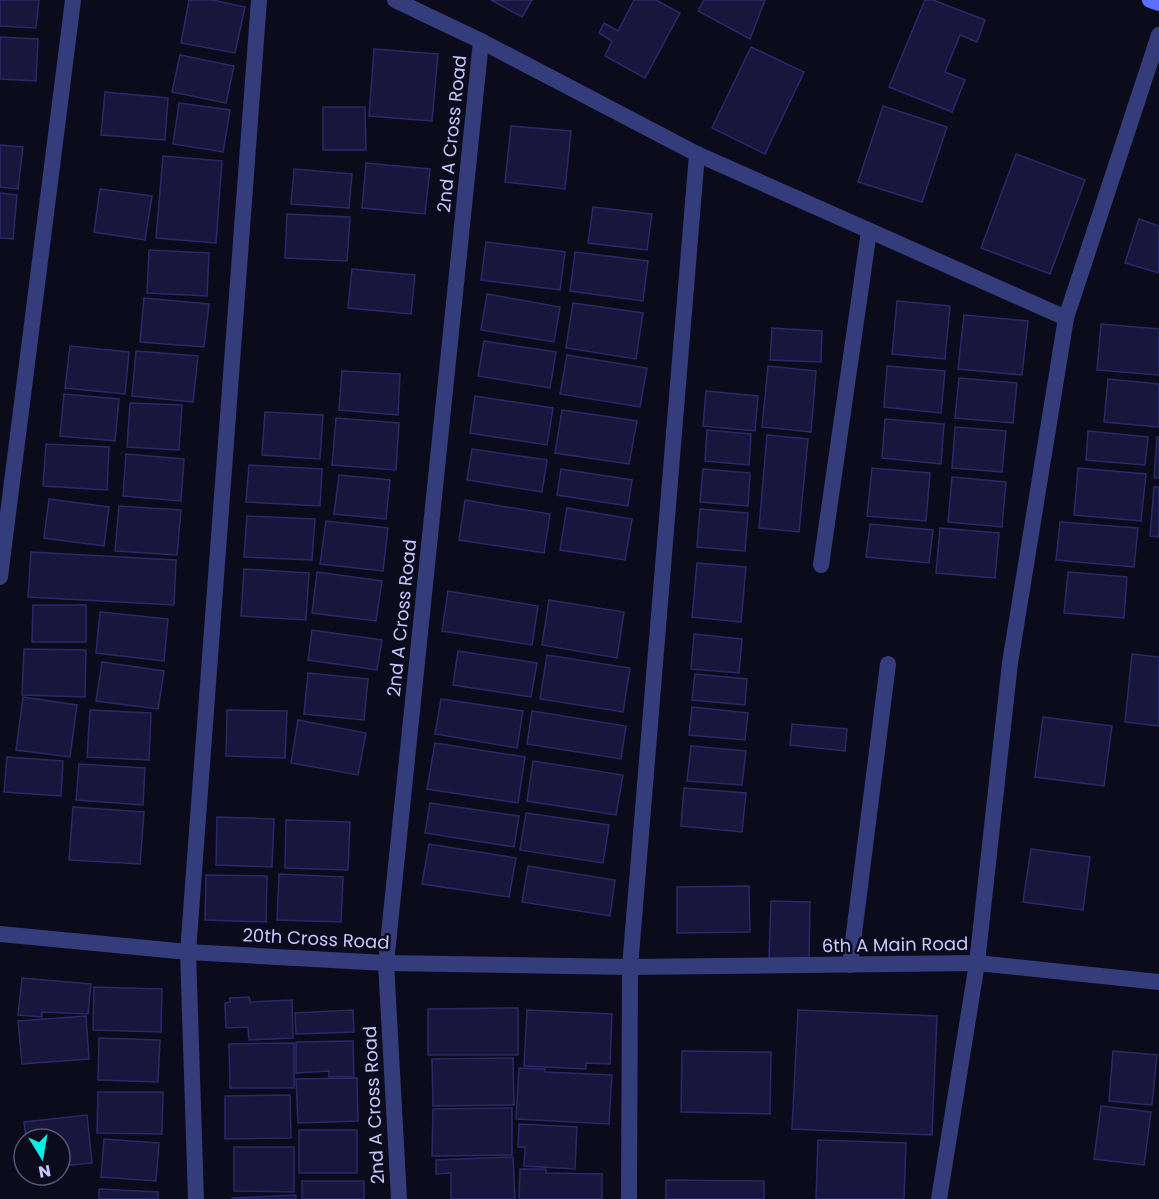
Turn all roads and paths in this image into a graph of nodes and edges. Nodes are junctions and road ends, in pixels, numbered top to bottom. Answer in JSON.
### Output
{"nodes":[{"id":1,"x":73,"y":0,"type":"edge"},
{"id":2,"x":259,"y":0,"type":"edge"},
{"id":3,"x":395,"y":0,"type":"edge"},
{"id":4,"x":1149,"y":0,"type":"edge"},
{"id":5,"x":1159,"y":3,"type":"edge"},
{"id":6,"x":1159,"y":34,"type":"edge"},
{"id":7,"x":481,"y":41,"type":"junction"},
{"id":8,"x":697,"y":154,"type":"junction"},
{"id":9,"x":869,"y":231,"type":"junction"},
{"id":10,"x":1066,"y":318,"type":"junction"},
{"id":11,"x":821,"y":565,"type":"dead end"},
{"id":12,"x":0,"y":578,"type":"edge"},
{"id":13,"x":888,"y":664,"type":"dead end"},
{"id":14,"x":0,"y":934,"type":"edge"},
{"id":15,"x":188,"y":952,"type":"junction"},
{"id":16,"x":386,"y":963,"type":"junction"},
{"id":17,"x":977,"y":963,"type":"junction"},
{"id":18,"x":850,"y":965,"type":"junction"},
{"id":19,"x":630,"y":967,"type":"junction"},
{"id":20,"x":1159,"y":982,"type":"edge"},
{"id":21,"x":196,"y":1199,"type":"edge"},
{"id":22,"x":399,"y":1199,"type":"edge"},
{"id":23,"x":629,"y":1199,"type":"edge"},
{"id":24,"x":939,"y":1199,"type":"edge"}],
"edges":[{"from":1,"to":12,"type":"street"},
{"from":2,"to":15,"type":"street"},
{"from":3,"to":7,"type":"street"},
{"from":4,"to":5,"type":"main road"},
{"from":6,"to":10,"type":"street"},
{"from":7,"to":8,"type":"street"},
{"from":7,"to":16,"type":"street","name":"2nd A Cross Road"},
{"from":8,"to":9,"type":"street"},
{"from":8,"to":19,"type":"street"},
{"from":9,"to":10,"type":"street"},
{"from":9,"to":11,"type":"street"},
{"from":10,"to":17,"type":"street"},
{"from":13,"to":18,"type":"street"},
{"from":14,"to":15,"type":"street","name":"20th Cross Road"},
{"from":15,"to":16,"type":"street","name":"20th Cross Road"},
{"from":15,"to":21,"type":"street"},
{"from":16,"to":19,"type":"street","name":"20th Cross Road"},
{"from":16,"to":22,"type":"street","name":"2nd A Cross Road"},
{"from":17,"to":18,"type":"street","name":"6th A Main Road"},
{"from":17,"to":20,"type":"street","name":"6th A Main Road"},
{"from":17,"to":24,"type":"street"},
{"from":18,"to":19,"type":"street","name":"6th A Main Road"},
{"from":19,"to":23,"type":"street"}]}
